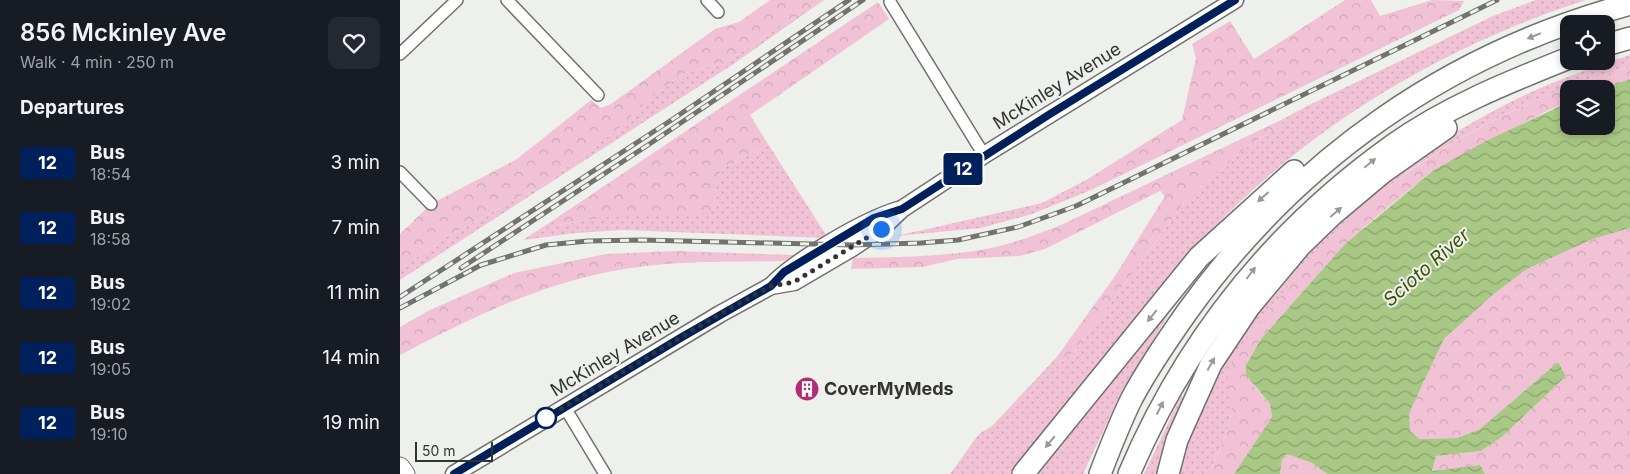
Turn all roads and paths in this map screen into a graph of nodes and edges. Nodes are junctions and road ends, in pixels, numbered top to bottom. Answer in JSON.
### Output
{"nodes":[{"id":1,"x":457,"y":0,"type":"edge"},
{"id":2,"x":507,"y":0,"type":"edge"},
{"id":3,"x":707,"y":0,"type":"edge"},
{"id":4,"x":1235,"y":0,"type":"edge"},
{"id":5,"x":890,"y":2,"type":"dead end"},
{"id":6,"x":1630,"y":4,"type":"edge"},
{"id":7,"x":718,"y":12,"type":"dead end"},
{"id":8,"x":1630,"y":38,"type":"edge"},
{"id":9,"x":1615,"y":42,"type":"edge"},
{"id":10,"x":400,"y":54,"type":"edge"},
{"id":11,"x":1560,"y":62,"type":"edge"},
{"id":12,"x":1560,"y":63,"type":"edge"},
{"id":13,"x":598,"y":95,"type":"dead end"},
{"id":14,"x":1390,"y":112,"type":"junction"},
{"id":15,"x":984,"y":155,"type":"junction"},
{"id":16,"x":400,"y":172,"type":"edge"},
{"id":17,"x":431,"y":204,"type":"dead end"},
{"id":18,"x":564,"y":406,"type":"junction"},
{"id":19,"x":400,"y":467,"type":"edge"},
{"id":20,"x":405,"y":474,"type":"edge"},
{"id":21,"x":454,"y":474,"type":"edge"},
{"id":22,"x":605,"y":474,"type":"edge"},
{"id":23,"x":1023,"y":474,"type":"edge"},
{"id":24,"x":1100,"y":474,"type":"edge"},
{"id":25,"x":1129,"y":474,"type":"edge"},
{"id":26,"x":1168,"y":474,"type":"edge"}],
"edges":[{"from":1,"to":10,"type":"street"},
{"from":2,"to":13,"type":"street"},
{"from":3,"to":7,"type":"street"},
{"from":4,"to":15,"type":"main road","name":"McKinley Avenue"},
{"from":5,"to":15,"type":"street"},
{"from":6,"to":14,"type":"highway","one_way":true},
{"from":8,"to":9,"type":"highway"},
{"from":25,"to":11,"type":"highway","one_way":true},
{"from":26,"to":12,"type":"highway","one_way":true},
{"from":14,"to":23,"type":"highway","one_way":true},
{"from":14,"to":24,"type":"highway"},
{"from":15,"to":18,"type":"main road","name":"McKinley Avenue"},
{"from":16,"to":17,"type":"street"},
{"from":18,"to":21,"type":"main road","name":"McKinley Avenue"},
{"from":18,"to":22,"type":"street"},
{"from":19,"to":20,"type":"main road"}]}
